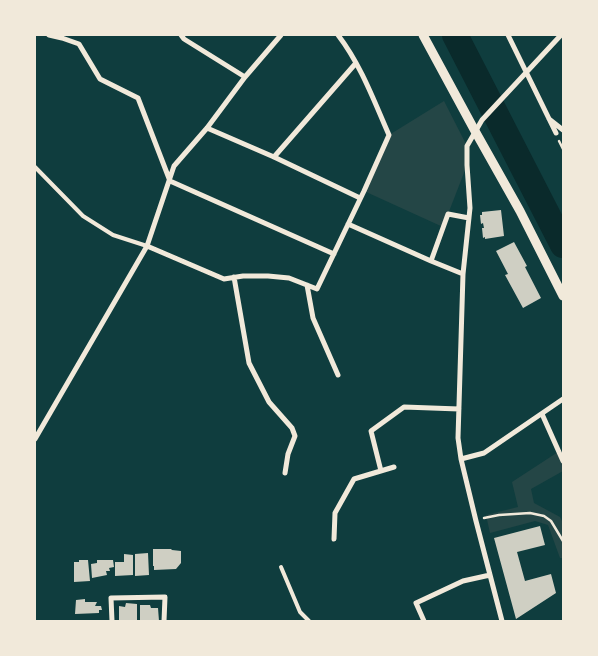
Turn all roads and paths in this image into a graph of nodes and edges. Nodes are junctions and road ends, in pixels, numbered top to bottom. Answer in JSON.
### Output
{"nodes":[{"id":1,"x":49,"y":35,"type":"edge"},
{"id":2,"x":281,"y":35,"type":"edge"},
{"id":3,"x":338,"y":35,"type":"edge"},
{"id":4,"x":423,"y":35,"type":"edge"},
{"id":5,"x":508,"y":35,"type":"edge"},
{"id":6,"x":561,"y":35,"type":"edge"},
{"id":7,"x":63,"y":36,"type":"edge"},
{"id":8,"x":184,"y":36,"type":"edge"},
{"id":9,"x":356,"y":64,"type":"junction"},
{"id":10,"x":526,"y":72,"type":"junction"},
{"id":11,"x":245,"y":77,"type":"junction"},
{"id":12,"x":549,"y":119,"type":"junction"},
{"id":13,"x":207,"y":128,"type":"junction"},
{"id":14,"x":563,"y":130,"type":"edge"},
{"id":15,"x":475,"y":131,"type":"junction"},
{"id":16,"x":556,"y":134,"type":"dead end"},
{"id":17,"x":274,"y":157,"type":"junction"},
{"id":18,"x":35,"y":167,"type":"edge"},
{"id":19,"x":170,"y":181,"type":"junction"},
{"id":20,"x":360,"y":198,"type":"junction"},
{"id":21,"x":469,"y":218,"type":"junction"},
{"id":22,"x":348,"y":224,"type":"junction"},
{"id":23,"x":147,"y":246,"type":"junction"},
{"id":24,"x":334,"y":254,"type":"junction"},
{"id":25,"x":431,"y":261,"type":"junction"},
{"id":26,"x":463,"y":274,"type":"junction"},
{"id":27,"x":234,"y":277,"type":"junction"},
{"id":28,"x":307,"y":285,"type":"junction"},
{"id":29,"x":563,"y":296,"type":"edge"},
{"id":30,"x":338,"y":375,"type":"dead end"},
{"id":31,"x":563,"y":399,"type":"edge"},
{"id":32,"x":459,"y":409,"type":"junction"},
{"id":33,"x":542,"y":414,"type":"junction"},
{"id":34,"x":35,"y":439,"type":"edge"},
{"id":35,"x":460,"y":459,"type":"junction"},
{"id":36,"x":563,"y":461,"type":"edge"},
{"id":37,"x":394,"y":467,"type":"dead end"},
{"id":38,"x":381,"y":470,"type":"junction"},
{"id":39,"x":285,"y":473,"type":"dead end"},
{"id":40,"x":476,"y":521,"type":"junction"},
{"id":41,"x":334,"y":539,"type":"dead end"},
{"id":42,"x":563,"y":541,"type":"edge"},
{"id":43,"x":281,"y":567,"type":"dead end"},
{"id":44,"x":490,"y":575,"type":"junction"},
{"id":45,"x":112,"y":621,"type":"edge"},
{"id":46,"x":164,"y":621,"type":"edge"},
{"id":47,"x":309,"y":621,"type":"edge"},
{"id":48,"x":424,"y":621,"type":"edge"},
{"id":49,"x":502,"y":621,"type":"edge"}],
"edges":[{"from":1,"to":7,"type":"street"},
{"from":2,"to":11,"type":"street"},
{"from":3,"to":9,"type":"street"},
{"from":4,"to":15,"type":"street"},
{"from":5,"to":10,"type":"street"},
{"from":6,"to":10,"type":"street"},
{"from":7,"to":19,"type":"street"},
{"from":8,"to":11,"type":"street"},
{"from":9,"to":17,"type":"street"},
{"from":9,"to":20,"type":"street"},
{"from":10,"to":12,"type":"street"},
{"from":10,"to":15,"type":"street"},
{"from":11,"to":13,"type":"street"},
{"from":12,"to":14,"type":"street"},
{"from":12,"to":16,"type":"street"},
{"from":13,"to":17,"type":"street"},
{"from":13,"to":19,"type":"street"},
{"from":15,"to":21,"type":"street"},
{"from":15,"to":29,"type":"street"},
{"from":17,"to":20,"type":"street"},
{"from":18,"to":23,"type":"lane"},
{"from":19,"to":23,"type":"street"},
{"from":19,"to":24,"type":"street"},
{"from":20,"to":22,"type":"street"},
{"from":21,"to":25,"type":"street"},
{"from":21,"to":26,"type":"street"},
{"from":22,"to":24,"type":"street"},
{"from":22,"to":25,"type":"street"},
{"from":23,"to":27,"type":"street"},
{"from":23,"to":34,"type":"street"},
{"from":24,"to":28,"type":"street"},
{"from":25,"to":26,"type":"street"},
{"from":26,"to":32,"type":"street"},
{"from":27,"to":28,"type":"street"},
{"from":27,"to":39,"type":"street"},
{"from":28,"to":30,"type":"street"},
{"from":31,"to":33,"type":"street"},
{"from":32,"to":35,"type":"street"},
{"from":32,"to":38,"type":"street"},
{"from":33,"to":35,"type":"street"},
{"from":33,"to":36,"type":"street"},
{"from":35,"to":40,"type":"street"},
{"from":37,"to":38,"type":"street"},
{"from":38,"to":41,"type":"street"},
{"from":40,"to":42,"type":"path"},
{"from":40,"to":44,"type":"street"},
{"from":43,"to":47,"type":"lane"},
{"from":44,"to":48,"type":"street"},
{"from":44,"to":49,"type":"street"},
{"from":45,"to":46,"type":"street"}]}
